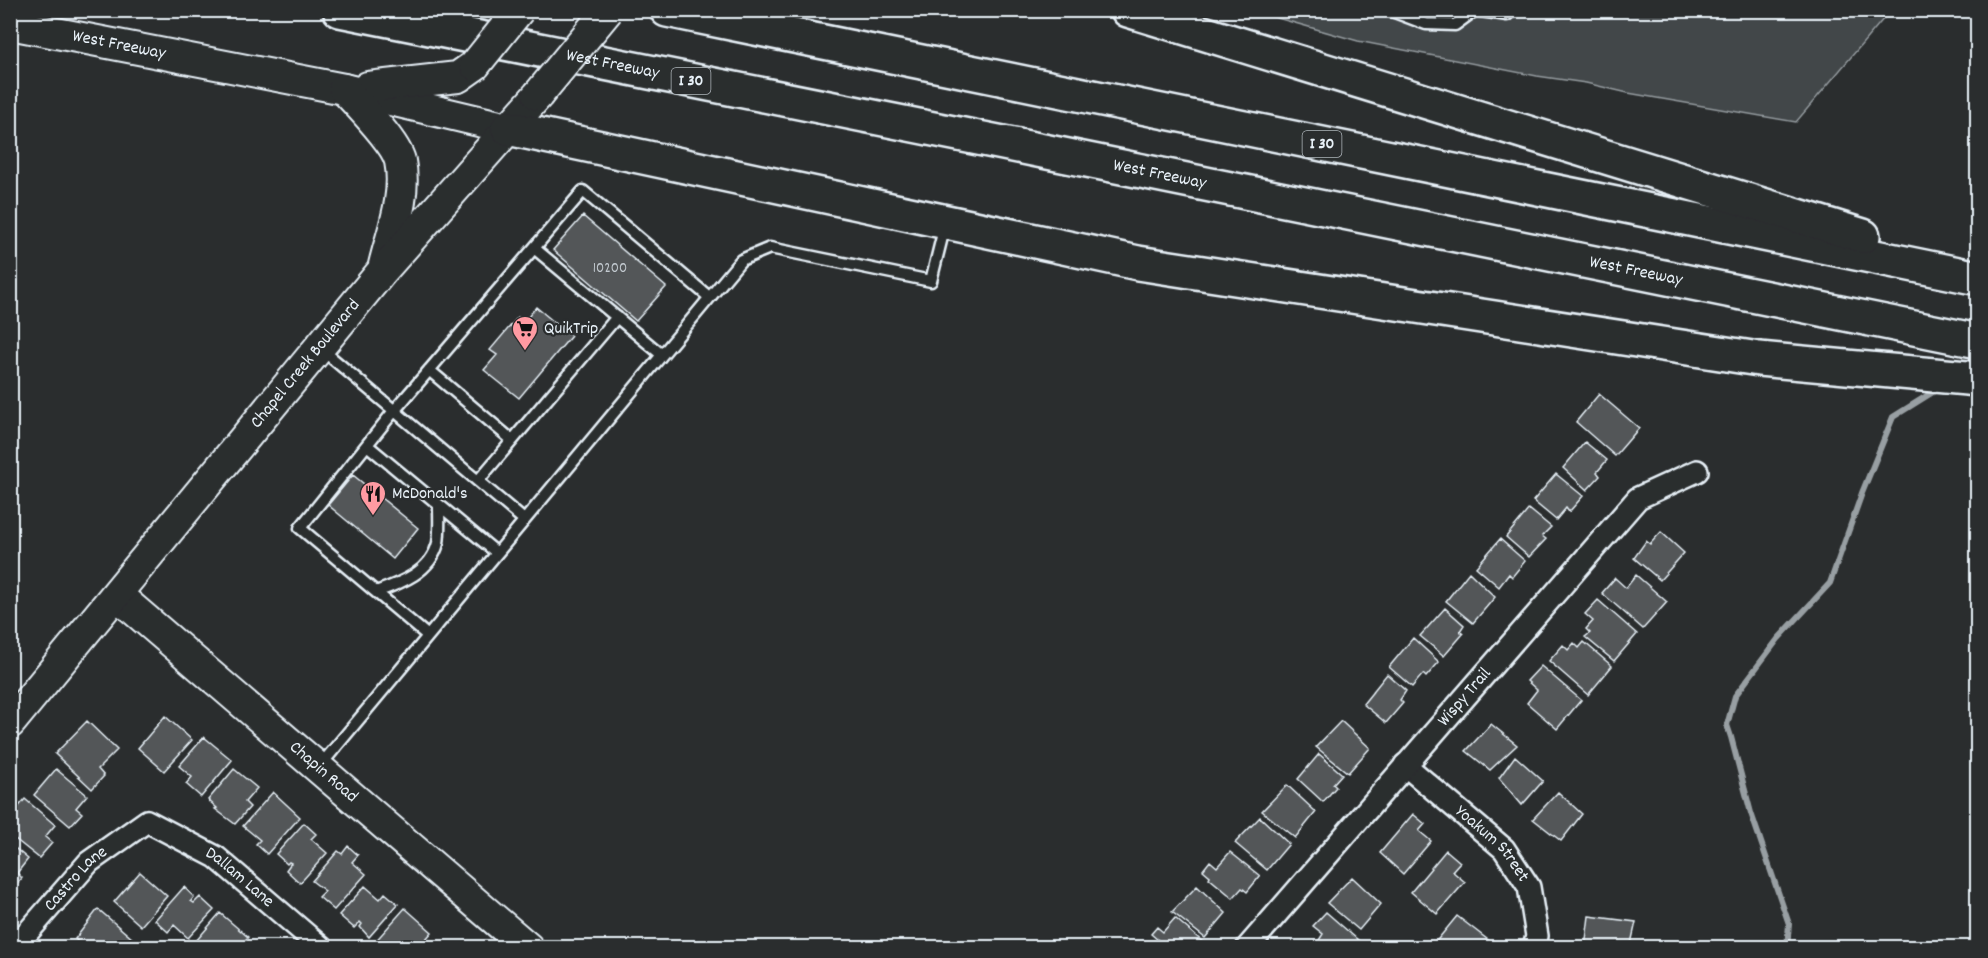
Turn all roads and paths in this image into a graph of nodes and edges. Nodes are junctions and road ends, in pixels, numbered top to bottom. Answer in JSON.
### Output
{"nodes":[{"id":1,"x":340,"y":10,"type":"edge"},
{"id":2,"x":519,"y":10,"type":"edge"},
{"id":3,"x":608,"y":10,"type":"edge"},
{"id":4,"x":666,"y":10,"type":"edge"},
{"id":5,"x":1128,"y":10,"type":"edge"},
{"id":6,"x":1389,"y":10,"type":"edge"},
{"id":7,"x":1512,"y":10,"type":"edge"},
{"id":8,"x":1474,"y":11,"type":"edge"},
{"id":9,"x":10,"y":24,"type":"edge"},
{"id":10,"x":345,"y":89,"type":"junction"},
{"id":11,"x":508,"y":128,"type":"junction"},
{"id":12,"x":946,"y":222,"type":"junction"},
{"id":13,"x":534,"y":248,"type":"junction"},
{"id":14,"x":1977,"y":268,"type":"edge"},
{"id":15,"x":382,"y":270,"type":"junction"},
{"id":16,"x":1977,"y":278,"type":"edge"},
{"id":17,"x":709,"y":297,"type":"junction"},
{"id":18,"x":616,"y":317,"type":"junction"},
{"id":19,"x":1977,"y":341,"type":"edge"},
{"id":20,"x":319,"y":348,"type":"junction"},
{"id":21,"x":662,"y":355,"type":"junction"},
{"id":22,"x":429,"y":370,"type":"junction"},
{"id":23,"x":1977,"y":379,"type":"edge"},
{"id":24,"x":394,"y":411,"type":"junction"},
{"id":25,"x":513,"y":440,"type":"junction"},
{"id":26,"x":367,"y":445,"type":"junction"},
{"id":27,"x":1697,"y":471,"type":"dead end"},
{"id":28,"x":477,"y":481,"type":"junction"},
{"id":29,"x":439,"y":505,"type":"junction"},
{"id":30,"x":524,"y":520,"type":"junction"},
{"id":31,"x":497,"y":553,"type":"junction"},
{"id":32,"x":376,"y":592,"type":"junction"},
{"id":33,"x":117,"y":595,"type":"junction"},
{"id":34,"x":428,"y":636,"type":"junction"},
{"id":35,"x":10,"y":723,"type":"edge"},
{"id":36,"x":1405,"y":765,"type":"junction"},
{"id":37,"x":318,"y":767,"type":"junction"},
{"id":38,"x":147,"y":821,"type":"joint"},
{"id":39,"x":19,"y":946,"type":"edge"},
{"id":40,"x":322,"y":948,"type":"edge"},
{"id":41,"x":528,"y":948,"type":"edge"},
{"id":42,"x":1247,"y":948,"type":"edge"},
{"id":43,"x":1534,"y":948,"type":"edge"}],
"edges":[{"from":1,"to":19,"type":"highway","name":"West Freeway","number":"I 30"},
{"from":2,"to":10,"type":"main road","bridge":true},
{"from":3,"to":11,"type":"main road","name":"Chapel Creek Boulevard","bridge":true},
{"from":4,"to":16,"type":"highway","number":"I 30"},
{"from":5,"to":14,"type":"highway"},
{"from":6,"to":8,"type":"lane"},
{"from":7,"to":8,"type":"lane"},
{"from":9,"to":10,"type":"main road","name":"West Freeway"},
{"from":10,"to":11,"type":"main road","name":"West Freeway"},
{"from":10,"to":15,"type":"main road"},
{"from":11,"to":12,"type":"highway"},
{"from":11,"to":15,"type":"main road","name":"Chapel Creek Boulevard"},
{"from":12,"to":17,"type":"lane"},
{"from":12,"to":23,"type":"highway"},
{"from":13,"to":17,"type":"lane"},
{"from":13,"to":18,"type":"lane"},
{"from":13,"to":22,"type":"lane"},
{"from":15,"to":20,"type":"main road","name":"Chapel Creek Boulevard"},
{"from":17,"to":21,"type":"lane"},
{"from":18,"to":21,"type":"lane"},
{"from":18,"to":25,"type":"lane"},
{"from":20,"to":24,"type":"lane"},
{"from":20,"to":33,"type":"main road","name":"Chapel Creek Boulevard"},
{"from":21,"to":30,"type":"lane"},
{"from":22,"to":24,"type":"lane"},
{"from":22,"to":25,"type":"lane"},
{"from":24,"to":26,"type":"lane"},
{"from":24,"to":28,"type":"lane"},
{"from":25,"to":28,"type":"lane"},
{"from":26,"to":29,"type":"lane"},
{"from":26,"to":32,"type":"lane"},
{"from":27,"to":36,"type":"street","name":"Wispy Trail"},
{"from":28,"to":30,"type":"lane"},
{"from":29,"to":31,"type":"lane"},
{"from":29,"to":32,"type":"lane"},
{"from":30,"to":31,"type":"lane"},
{"from":31,"to":34,"type":"lane"},
{"from":32,"to":34,"type":"lane"},
{"from":33,"to":35,"type":"main road","name":"Chapel Creek Boulevard"},
{"from":33,"to":37,"type":"main road","name":"Chapin Road"},
{"from":34,"to":37,"type":"lane"},
{"from":36,"to":42,"type":"street","name":"Wispy Trail"},
{"from":36,"to":43,"type":"street","name":"Yoakum Street"},
{"from":37,"to":41,"type":"main road","name":"Chapin Road"},
{"from":38,"to":39,"type":"street","name":"Castro Lane"},
{"from":38,"to":40,"type":"street","name":"Dallam Lane"}]}
